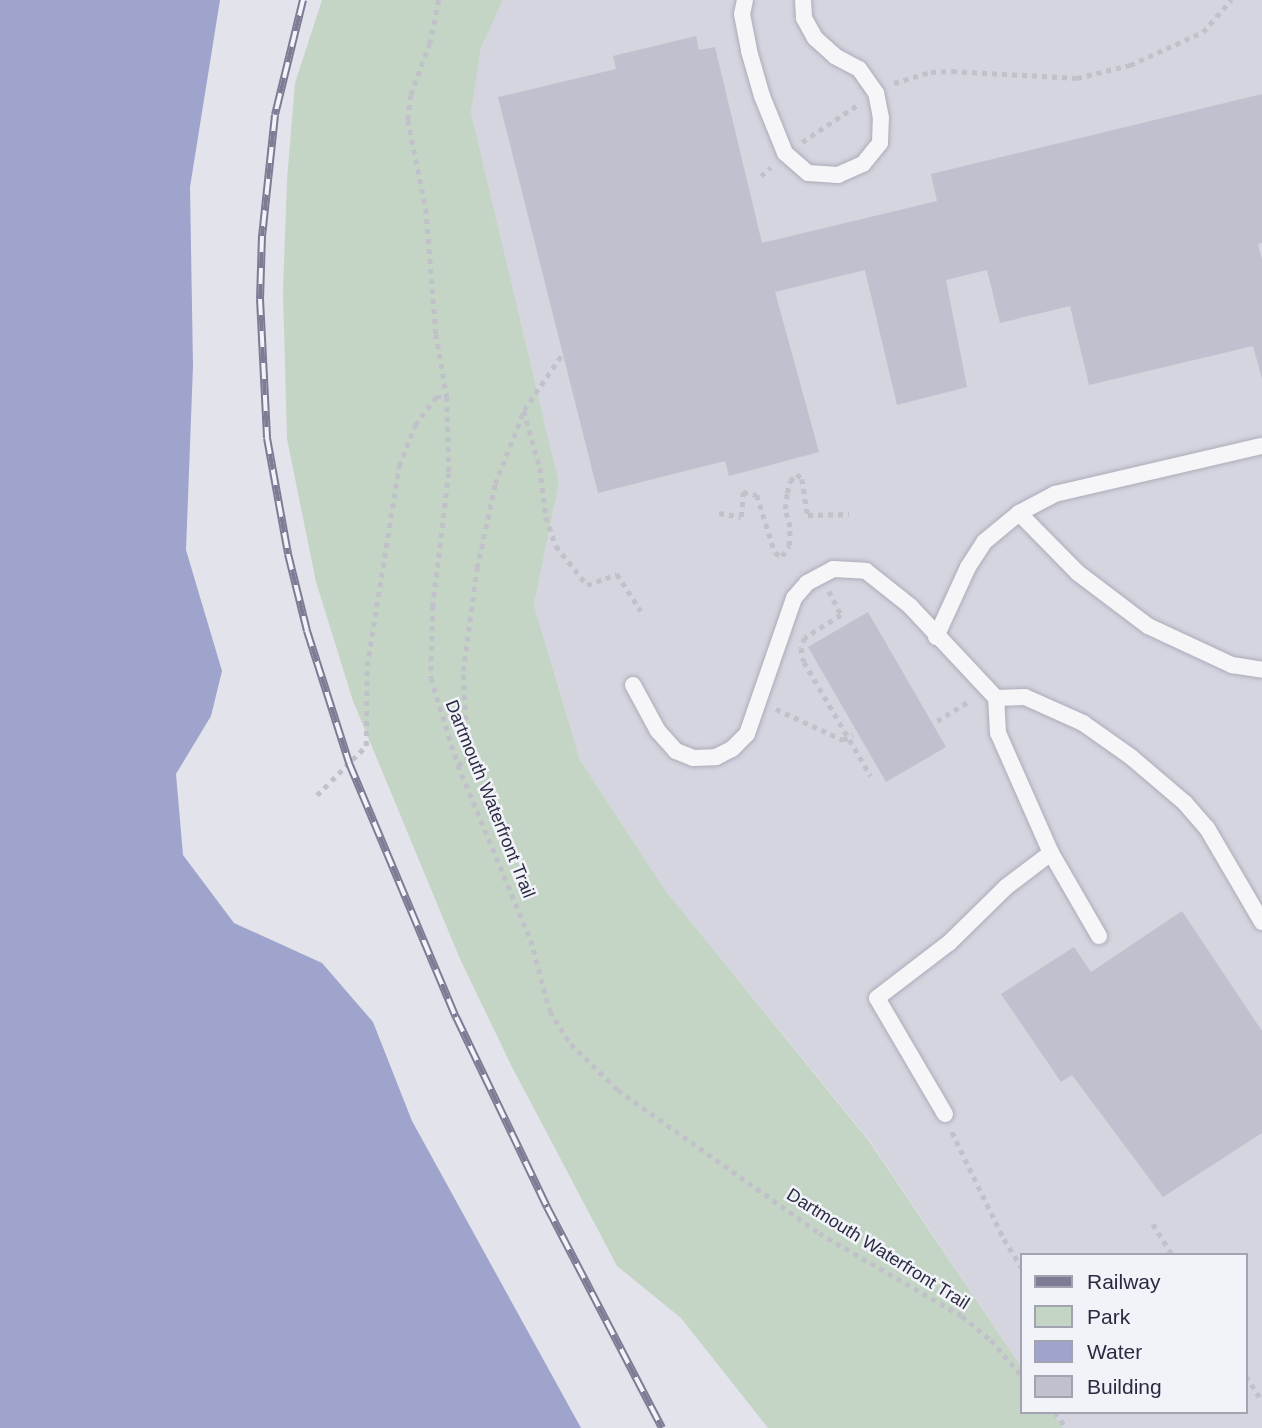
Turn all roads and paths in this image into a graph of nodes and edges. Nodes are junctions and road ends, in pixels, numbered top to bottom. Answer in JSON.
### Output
{"nodes":[{"id":1,"x":439,"y":0,"type":"edge"},
{"id":2,"x":746,"y":0,"type":"edge"},
{"id":3,"x":803,"y":0,"type":"edge"},
{"id":4,"x":1231,"y":0,"type":"edge"},
{"id":5,"x":876,"y":93,"type":"junction"},
{"id":6,"x":785,"y":153,"type":"junction"},
{"id":7,"x":761,"y":176,"type":"dead end"},
{"id":8,"x":563,"y":353,"type":"dead end"},
{"id":9,"x":447,"y":397,"type":"junction"},
{"id":10,"x":524,"y":410,"type":"junction"},
{"id":11,"x":1262,"y":446,"type":"edge"},
{"id":12,"x":719,"y":513,"type":"dead end"},
{"id":13,"x":1019,"y":513,"type":"junction"},
{"id":14,"x":849,"y":514,"type":"dead end"},
{"id":15,"x":822,"y":574,"type":"junction"},
{"id":16,"x":641,"y":611,"type":"dead end"},
{"id":17,"x":936,"y":637,"type":"junction"},
{"id":18,"x":1262,"y":670,"type":"edge"},
{"id":19,"x":633,"y":685,"type":"dead end"},
{"id":20,"x":991,"y":694,"type":"junction"},
{"id":21,"x":760,"y":702,"type":"junction"},
{"id":22,"x":937,"y":722,"type":"dead end"},
{"id":23,"x":850,"y":736,"type":"junction"},
{"id":24,"x":458,"y":765,"type":"junction"},
{"id":25,"x":871,"y":776,"type":"dead end"},
{"id":26,"x":317,"y":795,"type":"dead end"},
{"id":27,"x":1051,"y":853,"type":"junction"},
{"id":28,"x":1262,"y":922,"type":"edge"},
{"id":29,"x":1099,"y":936,"type":"dead end"},
{"id":30,"x":945,"y":1114,"type":"joint"},
{"id":31,"x":1153,"y":1224,"type":"dead end"},
{"id":32,"x":1171,"y":1253,"type":"edge"},
{"id":33,"x":1020,"y":1265,"type":"edge"},
{"id":34,"x":1020,"y":1374,"type":"edge"},
{"id":35,"x":1248,"y":1379,"type":"edge"},
{"id":36,"x":1262,"y":1401,"type":"edge"}],
"edges":[{"from":1,"to":9,"type":"path","name":"Dartmouth Waterfront Trail"},
{"from":2,"to":6,"type":"lane"},
{"from":3,"to":5,"type":"lane"},
{"from":4,"to":5,"type":"path"},
{"from":5,"to":6,"type":"path"},
{"from":5,"to":6,"type":"lane"},
{"from":6,"to":7,"type":"path"},
{"from":8,"to":10,"type":"path"},
{"from":9,"to":24,"type":"path","name":"Dartmouth Waterfront Trail"},
{"from":9,"to":26,"type":"path"},
{"from":10,"to":16,"type":"path"},
{"from":10,"to":24,"type":"path"},
{"from":11,"to":13,"type":"lane"},
{"from":12,"to":14,"type":"path"},
{"from":13,"to":17,"type":"lane"},
{"from":13,"to":18,"type":"lane"},
{"from":15,"to":17,"type":"lane"},
{"from":15,"to":21,"type":"lane"},
{"from":15,"to":23,"type":"path"},
{"from":17,"to":20,"type":"lane"},
{"from":19,"to":21,"type":"lane"},
{"from":20,"to":22,"type":"path"},
{"from":20,"to":27,"type":"lane"},
{"from":20,"to":28,"type":"lane"},
{"from":21,"to":23,"type":"path"},
{"from":23,"to":25,"type":"path"},
{"from":24,"to":34,"type":"path","name":"Dartmouth Waterfront Trail"},
{"from":27,"to":29,"type":"lane"},
{"from":27,"to":30,"type":"lane"},
{"from":30,"to":33,"type":"path"},
{"from":31,"to":32,"type":"path"},
{"from":35,"to":36,"type":"path"}]}
